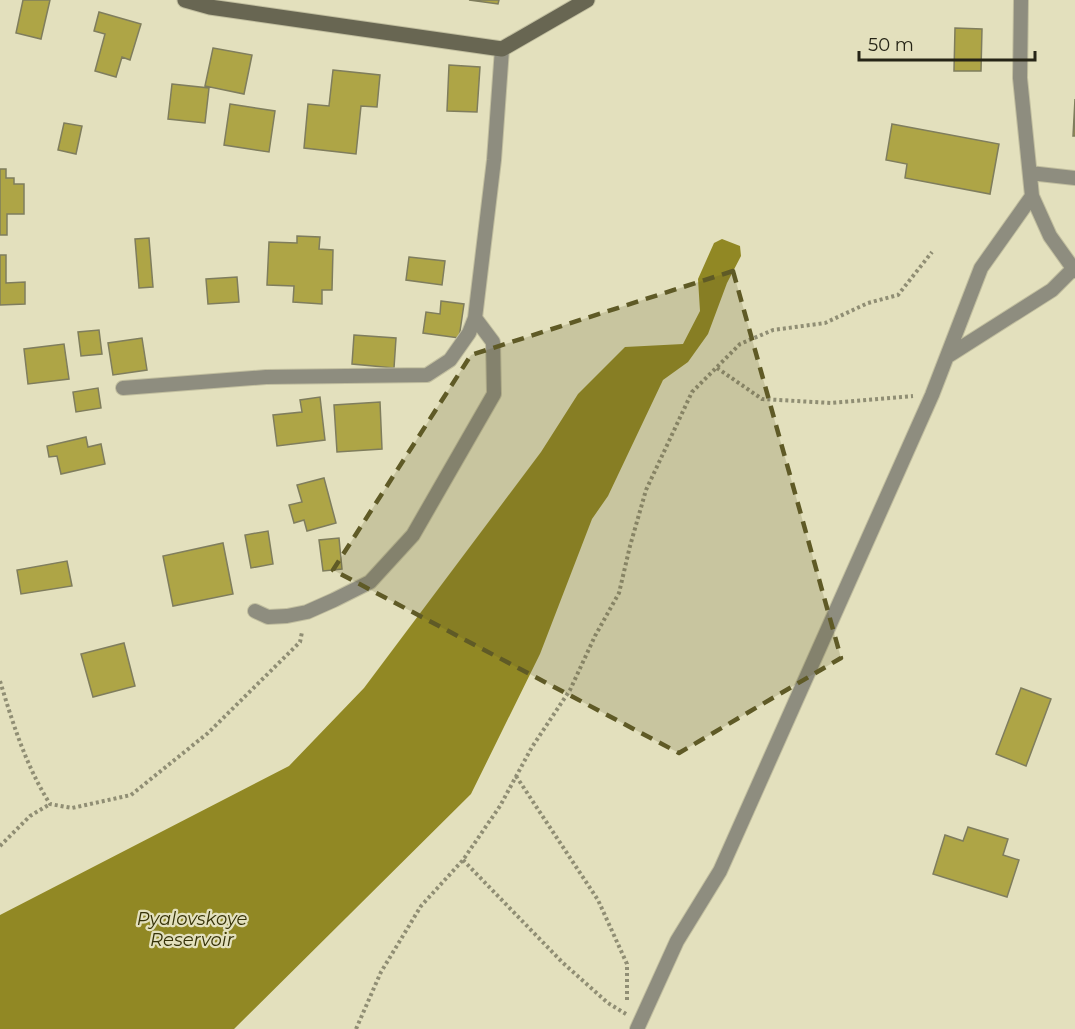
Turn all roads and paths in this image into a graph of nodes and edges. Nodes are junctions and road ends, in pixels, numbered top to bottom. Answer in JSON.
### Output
{"nodes":[{"id":1,"x":185,"y":0,"type":"edge"},
{"id":2,"x":587,"y":0,"type":"edge"},
{"id":3,"x":1021,"y":0,"type":"edge"},
{"id":4,"x":502,"y":49,"type":"junction"},
{"id":5,"x":1030,"y":173,"type":"junction"},
{"id":6,"x":1075,"y":178,"type":"edge"},
{"id":7,"x":1032,"y":196,"type":"junction"},
{"id":8,"x":932,"y":252,"type":"dead end"},
{"id":9,"x":1074,"y":270,"type":"edge"},
{"id":10,"x":475,"y":318,"type":"junction"},
{"id":11,"x":948,"y":356,"type":"junction"},
{"id":12,"x":717,"y":368,"type":"junction"},
{"id":13,"x":123,"y":388,"type":"dead end"},
{"id":14,"x":932,"y":395,"type":"junction"},
{"id":15,"x":255,"y":611,"type":"dead end"},
{"id":16,"x":307,"y":612,"type":"junction"},
{"id":17,"x":0,"y":681,"type":"edge"},
{"id":18,"x":516,"y":776,"type":"junction"},
{"id":19,"x":50,"y":804,"type":"junction"},
{"id":20,"x":0,"y":846,"type":"edge"},
{"id":21,"x":463,"y":860,"type":"junction"},
{"id":22,"x":356,"y":1029,"type":"edge"},
{"id":23,"x":637,"y":1029,"type":"edge"}],
"edges":[{"from":1,"to":4,"type":"street"},
{"from":2,"to":4,"type":"street"},
{"from":3,"to":5,"type":"lane"},
{"from":4,"to":10,"type":"lane"},
{"from":5,"to":6,"type":"lane"},
{"from":5,"to":7,"type":"lane"},
{"from":7,"to":9,"type":"lane"},
{"from":7,"to":11,"type":"lane"},
{"from":8,"to":12,"type":"path"},
{"from":9,"to":11,"type":"lane"},
{"from":10,"to":13,"type":"lane"},
{"from":10,"to":16,"type":"lane"},
{"from":11,"to":14,"type":"lane"},
{"from":12,"to":14,"type":"path"},
{"from":12,"to":18,"type":"path"},
{"from":14,"to":23,"type":"lane"},
{"from":15,"to":16,"type":"lane"},
{"from":16,"to":19,"type":"path"},
{"from":17,"to":19,"type":"path"},
{"from":18,"to":21,"type":"path"},
{"from":18,"to":21,"type":"path"},
{"from":19,"to":20,"type":"path"},
{"from":21,"to":22,"type":"path"}]}
